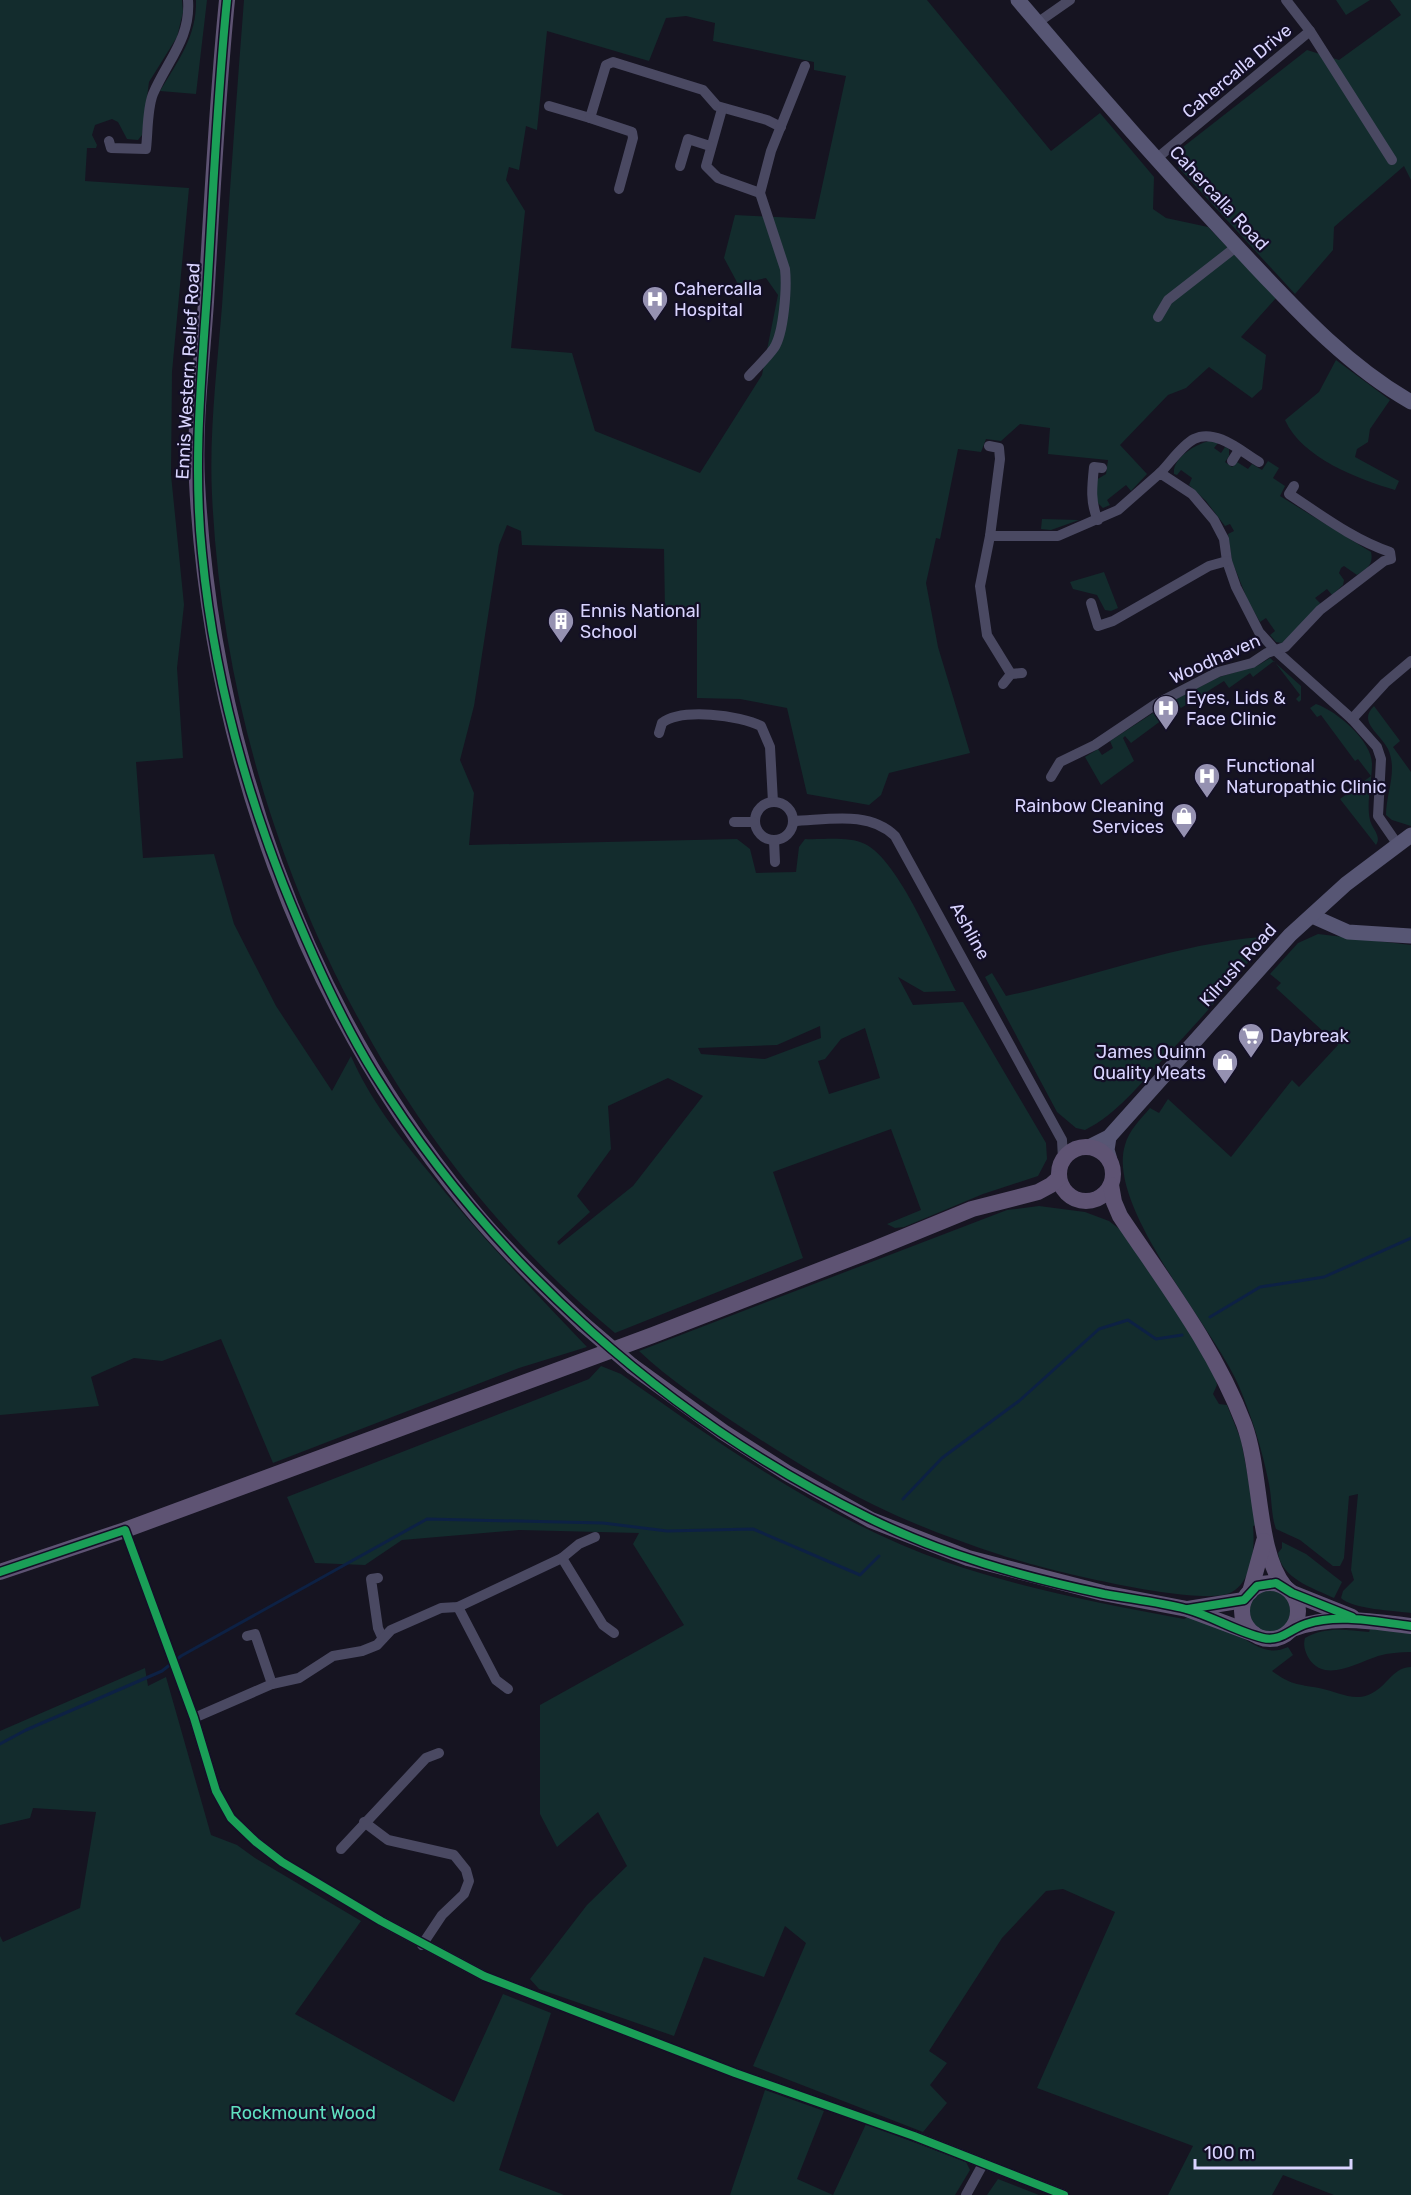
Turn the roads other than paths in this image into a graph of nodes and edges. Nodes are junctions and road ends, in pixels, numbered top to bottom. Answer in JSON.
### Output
{"nodes":[{"id":1,"x":188,"y":0,"type":"edge"},
{"id":2,"x":227,"y":0,"type":"edge"},
{"id":3,"x":1018,"y":0,"type":"edge"},
{"id":4,"x":1070,"y":0,"type":"edge"},
{"id":5,"x":1286,"y":0,"type":"edge"},
{"id":6,"x":1037,"y":23,"type":"junction"},
{"id":7,"x":1310,"y":31,"type":"junction"},
{"id":8,"x":805,"y":66,"type":"dead end"},
{"id":9,"x":549,"y":106,"type":"dead end"},
{"id":10,"x":722,"y":109,"type":"junction"},
{"id":11,"x":590,"y":118,"type":"junction"},
{"id":12,"x":781,"y":127,"type":"junction"},
{"id":13,"x":109,"y":141,"type":"dead end"},
{"id":14,"x":710,"y":146,"type":"junction"},
{"id":15,"x":1156,"y":159,"type":"junction"},
{"id":16,"x":1392,"y":160,"type":"dead end"},
{"id":17,"x":680,"y":166,"type":"dead end"},
{"id":18,"x":619,"y":189,"type":"dead end"},
{"id":19,"x":760,"y":194,"type":"junction"},
{"id":20,"x":1236,"y":247,"type":"junction"},
{"id":21,"x":1158,"y":317,"type":"dead end"},
{"id":22,"x":749,"y":376,"type":"dead end"},
{"id":23,"x":1411,"y":402,"type":"edge"},
{"id":24,"x":989,"y":446,"type":"dead end"},
{"id":25,"x":1239,"y":450,"type":"junction"},
{"id":26,"x":1232,"y":460,"type":"dead end"},
{"id":27,"x":1258,"y":462,"type":"dead end"},
{"id":28,"x":1102,"y":468,"type":"dead end"},
{"id":29,"x":1160,"y":472,"type":"junction"},
{"id":30,"x":1294,"y":486,"type":"dead end"},
{"id":31,"x":1098,"y":520,"type":"junction"},
{"id":32,"x":990,"y":536,"type":"junction"},
{"id":33,"x":1227,"y":561,"type":"junction"},
{"id":34,"x":1091,"y":603,"type":"dead end"},
{"id":35,"x":1275,"y":650,"type":"junction"},
{"id":36,"x":1411,"y":661,"type":"edge"},
{"id":37,"x":1003,"y":684,"type":"dead end"},
{"id":38,"x":1352,"y":719,"type":"junction"},
{"id":39,"x":659,"y":733,"type":"dead end"},
{"id":40,"x":1051,"y":777,"type":"dead end"},
{"id":41,"x":773,"y":802,"type":"junction"},
{"id":42,"x":793,"y":821,"type":"junction"},
{"id":43,"x":734,"y":822,"type":"dead end"},
{"id":44,"x":754,"y":822,"type":"junction"},
{"id":45,"x":1411,"y":835,"type":"edge"},
{"id":46,"x":774,"y":840,"type":"junction"},
{"id":47,"x":1398,"y":845,"type":"junction"},
{"id":48,"x":775,"y":862,"type":"dead end"},
{"id":49,"x":1312,"y":916,"type":"junction"},
{"id":50,"x":1411,"y":936,"type":"edge"},
{"id":51,"x":1109,"y":1137,"type":"junction"},
{"id":52,"x":1072,"y":1149,"type":"junction"},
{"id":53,"x":1110,"y":1160,"type":"junction"},
{"id":54,"x":1059,"y":1178,"type":"junction"},
{"id":55,"x":1111,"y":1185,"type":"junction"},
{"id":56,"x":1022,"y":1196,"type":"junction"},
{"id":57,"x":1080,"y":1199,"type":"junction"},
{"id":58,"x":1120,"y":1216,"type":"junction"},
{"id":59,"x":125,"y":1530,"type":"junction"},
{"id":60,"x":595,"y":1537,"type":"dead end"},
{"id":61,"x":1265,"y":1537,"type":"junction"},
{"id":62,"x":562,"y":1558,"type":"junction"},
{"id":63,"x":0,"y":1572,"type":"edge"},
{"id":64,"x":378,"y":1578,"type":"dead end"},
{"id":65,"x":1289,"y":1590,"type":"junction"},
{"id":66,"x":1247,"y":1596,"type":"junction"},
{"id":67,"x":458,"y":1607,"type":"junction"},
{"id":68,"x":1187,"y":1609,"type":"junction"},
{"id":69,"x":1358,"y":1619,"type":"junction"},
{"id":70,"x":1411,"y":1626,"type":"edge"},
{"id":71,"x":1292,"y":1629,"type":"junction"},
{"id":72,"x":614,"y":1633,"type":"dead end"},
{"id":73,"x":1254,"y":1634,"type":"junction"},
{"id":74,"x":247,"y":1636,"type":"dead end"},
{"id":75,"x":382,"y":1637,"type":"junction"},
{"id":76,"x":272,"y":1684,"type":"junction"},
{"id":77,"x":508,"y":1689,"type":"dead end"},
{"id":78,"x":194,"y":1718,"type":"junction"},
{"id":79,"x":439,"y":1753,"type":"dead end"},
{"id":80,"x":363,"y":1822,"type":"junction"},
{"id":81,"x":341,"y":1849,"type":"dead end"},
{"id":82,"x":422,"y":1945,"type":"junction"},
{"id":83,"x":983,"y":2164,"type":"junction"},
{"id":84,"x":966,"y":2195,"type":"edge"},
{"id":85,"x":1064,"y":2195,"type":"edge"}],
"edges":[{"from":1,"to":13,"type":"street"},
{"from":2,"to":68,"type":"main road","name":"Ennis Western Relief Road","bridge":true},
{"from":3,"to":6,"type":"street","name":"Cahercalla Road"},
{"from":4,"to":6,"type":"street"},
{"from":5,"to":7,"type":"street","name":"Cahercalla Drive"},
{"from":6,"to":15,"type":"street","name":"Cahercalla Road"},
{"from":7,"to":15,"type":"street","name":"Cahercalla Drive"},
{"from":7,"to":16,"type":"street","name":"Cahercalla Drive"},
{"from":8,"to":12,"type":"street"},
{"from":9,"to":11,"type":"street"},
{"from":10,"to":11,"type":"street"},
{"from":10,"to":12,"type":"street"},
{"from":10,"to":14,"type":"street"},
{"from":11,"to":18,"type":"street"},
{"from":12,"to":19,"type":"street"},
{"from":14,"to":17,"type":"street"},
{"from":14,"to":19,"type":"street"},
{"from":15,"to":20,"type":"street","name":"Cahercalla Road"},
{"from":19,"to":22,"type":"street"},
{"from":20,"to":21,"type":"street"},
{"from":20,"to":23,"type":"street","name":"Cahercalla Road"},
{"from":24,"to":32,"type":"street"},
{"from":25,"to":26,"type":"street"},
{"from":25,"to":27,"type":"street"},
{"from":25,"to":29,"type":"street"},
{"from":28,"to":31,"type":"street"},
{"from":29,"to":31,"type":"street"},
{"from":29,"to":33,"type":"street","name":"Woodhaven"},
{"from":30,"to":35,"type":"street","name":"Woodhaven"},
{"from":31,"to":32,"type":"street"},
{"from":32,"to":37,"type":"street"},
{"from":33,"to":34,"type":"street"},
{"from":33,"to":35,"type":"street","name":"Woodhaven"},
{"from":35,"to":38,"type":"street","name":"Woodhaven"},
{"from":35,"to":40,"type":"street","name":"Woodhaven"},
{"from":36,"to":38,"type":"street"},
{"from":38,"to":47,"type":"street","name":"Woodhaven"},
{"from":39,"to":41,"type":"street"},
{"from":41,"to":42,"type":"street"},
{"from":41,"to":44,"type":"street"},
{"from":42,"to":46,"type":"street"},
{"from":42,"to":52,"type":"street","name":"Ashline"},
{"from":43,"to":44,"type":"street"},
{"from":44,"to":46,"type":"street"},
{"from":45,"to":47,"type":"street","name":"Kilrush Road"},
{"from":46,"to":48,"type":"street"},
{"from":47,"to":49,"type":"street","name":"Kilrush Road"},
{"from":49,"to":50,"type":"street"},
{"from":49,"to":51,"type":"street","name":"Kilrush Road"},
{"from":51,"to":52,"type":"street","name":"Kilrush Road"},
{"from":51,"to":53,"type":"street"},
{"from":52,"to":53,"type":"main road"},
{"from":52,"to":54,"type":"main road"},
{"from":53,"to":55,"type":"main road"},
{"from":54,"to":56,"type":"main road"},
{"from":54,"to":57,"type":"main road"},
{"from":55,"to":57,"type":"main road"},
{"from":55,"to":58,"type":"main road"},
{"from":56,"to":57,"type":"main road"},
{"from":56,"to":59,"type":"main road"},
{"from":57,"to":58,"type":"main road"},
{"from":58,"to":61,"type":"main road"},
{"from":59,"to":63,"type":"main road"},
{"from":59,"to":78,"type":"street"},
{"from":60,"to":62,"type":"street"},
{"from":61,"to":65,"type":"main road"},
{"from":61,"to":66,"type":"main road"},
{"from":62,"to":67,"type":"street"},
{"from":62,"to":72,"type":"street"},
{"from":64,"to":75,"type":"street"},
{"from":65,"to":66,"type":"main road"},
{"from":65,"to":69,"type":"main road"},
{"from":65,"to":71,"type":"main road"},
{"from":66,"to":68,"type":"main road","name":"Ennis Western Relief Road"},
{"from":66,"to":73,"type":"main road"},
{"from":67,"to":75,"type":"street"},
{"from":67,"to":77,"type":"street"},
{"from":68,"to":73,"type":"main road","name":"Ennis Western Relief Road"},
{"from":69,"to":70,"type":"main road"},
{"from":69,"to":71,"type":"main road"},
{"from":71,"to":73,"type":"main road"},
{"from":74,"to":76,"type":"street"},
{"from":75,"to":76,"type":"street"},
{"from":76,"to":78,"type":"street"},
{"from":78,"to":82,"type":"street"},
{"from":79,"to":80,"type":"street"},
{"from":80,"to":81,"type":"street"},
{"from":80,"to":82,"type":"street"},
{"from":82,"to":83,"type":"street"},
{"from":83,"to":84,"type":"street"},
{"from":83,"to":85,"type":"street"}]}
